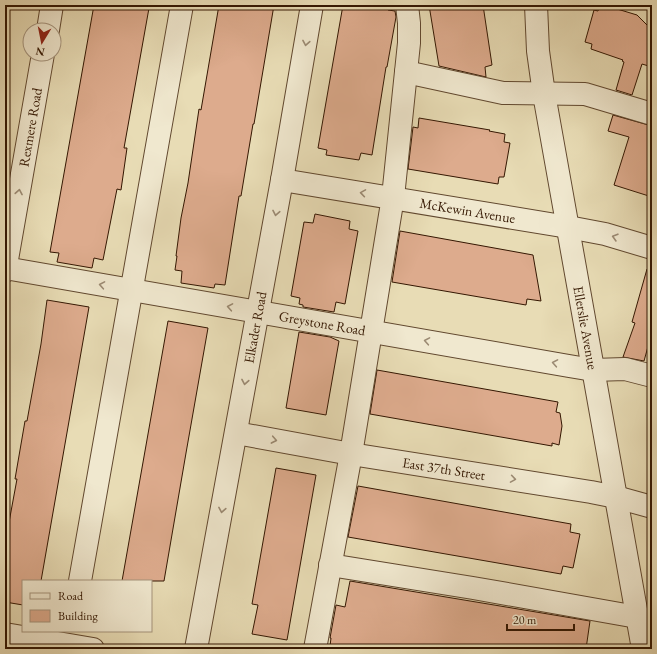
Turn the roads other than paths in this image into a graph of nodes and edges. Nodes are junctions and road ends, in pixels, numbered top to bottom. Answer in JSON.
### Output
{"nodes":[{"id":1,"x":52,"y":5,"type":"edge"},
{"id":2,"x":182,"y":5,"type":"edge"},
{"id":3,"x":312,"y":5,"type":"edge"},
{"id":4,"x":407,"y":5,"type":"edge"},
{"id":5,"x":536,"y":5,"type":"edge"},
{"id":6,"x":49,"y":22,"type":"edge"},
{"id":7,"x":43,"y":62,"type":"edge"},
{"id":8,"x":406,"y":72,"type":"junction"},
{"id":9,"x":544,"y":94,"type":"junction"},
{"id":10,"x":652,"y":114,"type":"edge"},
{"id":11,"x":282,"y":180,"type":"junction"},
{"id":12,"x":393,"y":198,"type":"junction"},
{"id":13,"x":568,"y":227,"type":"junction"},
{"id":14,"x":652,"y":248,"type":"edge"},
{"id":15,"x":5,"y":269,"type":"edge"},
{"id":16,"x":132,"y":290,"type":"junction"},
{"id":17,"x":257,"y":312,"type":"junction"},
{"id":18,"x":372,"y":332,"type":"junction"},
{"id":19,"x":593,"y":370,"type":"junction"},
{"id":20,"x":652,"y":376,"type":"edge"},
{"id":21,"x":236,"y":433,"type":"junction"},
{"id":22,"x":351,"y":454,"type":"junction"},
{"id":23,"x":616,"y":497,"type":"junction"},
{"id":24,"x":652,"y":507,"type":"edge"},
{"id":25,"x":330,"y":565,"type":"junction"},
{"id":26,"x":80,"y":580,"type":"edge"},
{"id":27,"x":5,"y":634,"type":"edge"},
{"id":28,"x":643,"y":636,"type":"edge"},
{"id":29,"x":79,"y":644,"type":"edge"},
{"id":30,"x":196,"y":649,"type":"edge"},
{"id":31,"x":315,"y":649,"type":"edge"}],
"edges":[{"from":1,"to":6,"type":"street"},
{"from":2,"to":16,"type":"street"},
{"from":3,"to":11,"type":"street","name":"Elkader Road","one_way":true},
{"from":4,"to":8,"type":"street"},
{"from":5,"to":9,"type":"street","name":"Ellerslie Avenue"},
{"from":15,"to":7,"type":"street","name":"Rexmere Road","one_way":true},
{"from":8,"to":9,"type":"street"},
{"from":8,"to":12,"type":"street"},
{"from":9,"to":10,"type":"street"},
{"from":9,"to":13,"type":"street","name":"Ellerslie Avenue"},
{"from":12,"to":11,"type":"street","name":"McKewin Avenue","one_way":true},
{"from":11,"to":17,"type":"street","name":"Elkader Road","one_way":true},
{"from":12,"to":13,"type":"street","name":"McKewin Avenue"},
{"from":12,"to":18,"type":"street"},
{"from":14,"to":13,"type":"street","name":"McKewin Avenue","one_way":true},
{"from":13,"to":19,"type":"street","name":"Ellerslie Avenue"},
{"from":16,"to":15,"type":"street","name":"Greystone Road","one_way":true},
{"from":17,"to":16,"type":"street","name":"Greystone Road","one_way":true},
{"from":16,"to":26,"type":"street"},
{"from":17,"to":18,"type":"street","name":"Greystone Road"},
{"from":17,"to":21,"type":"street","name":"Elkader Road","one_way":true},
{"from":19,"to":18,"type":"street","name":"Greystone Road","one_way":true},
{"from":18,"to":22,"type":"street"},
{"from":19,"to":20,"type":"street","name":"Greystone Road"},
{"from":19,"to":23,"type":"street","name":"Ellerslie Avenue"},
{"from":21,"to":22,"type":"street","name":"East 37th Street","one_way":true},
{"from":21,"to":30,"type":"street","name":"Elkader Road","one_way":true},
{"from":22,"to":23,"type":"street","name":"East 37th Street","one_way":true},
{"from":22,"to":25,"type":"street"},
{"from":23,"to":24,"type":"street","name":"East 37th Street"},
{"from":23,"to":28,"type":"street","name":"Ellerslie Avenue"},
{"from":25,"to":28,"type":"street"},
{"from":25,"to":31,"type":"street"},
{"from":27,"to":29,"type":"street"}]}
